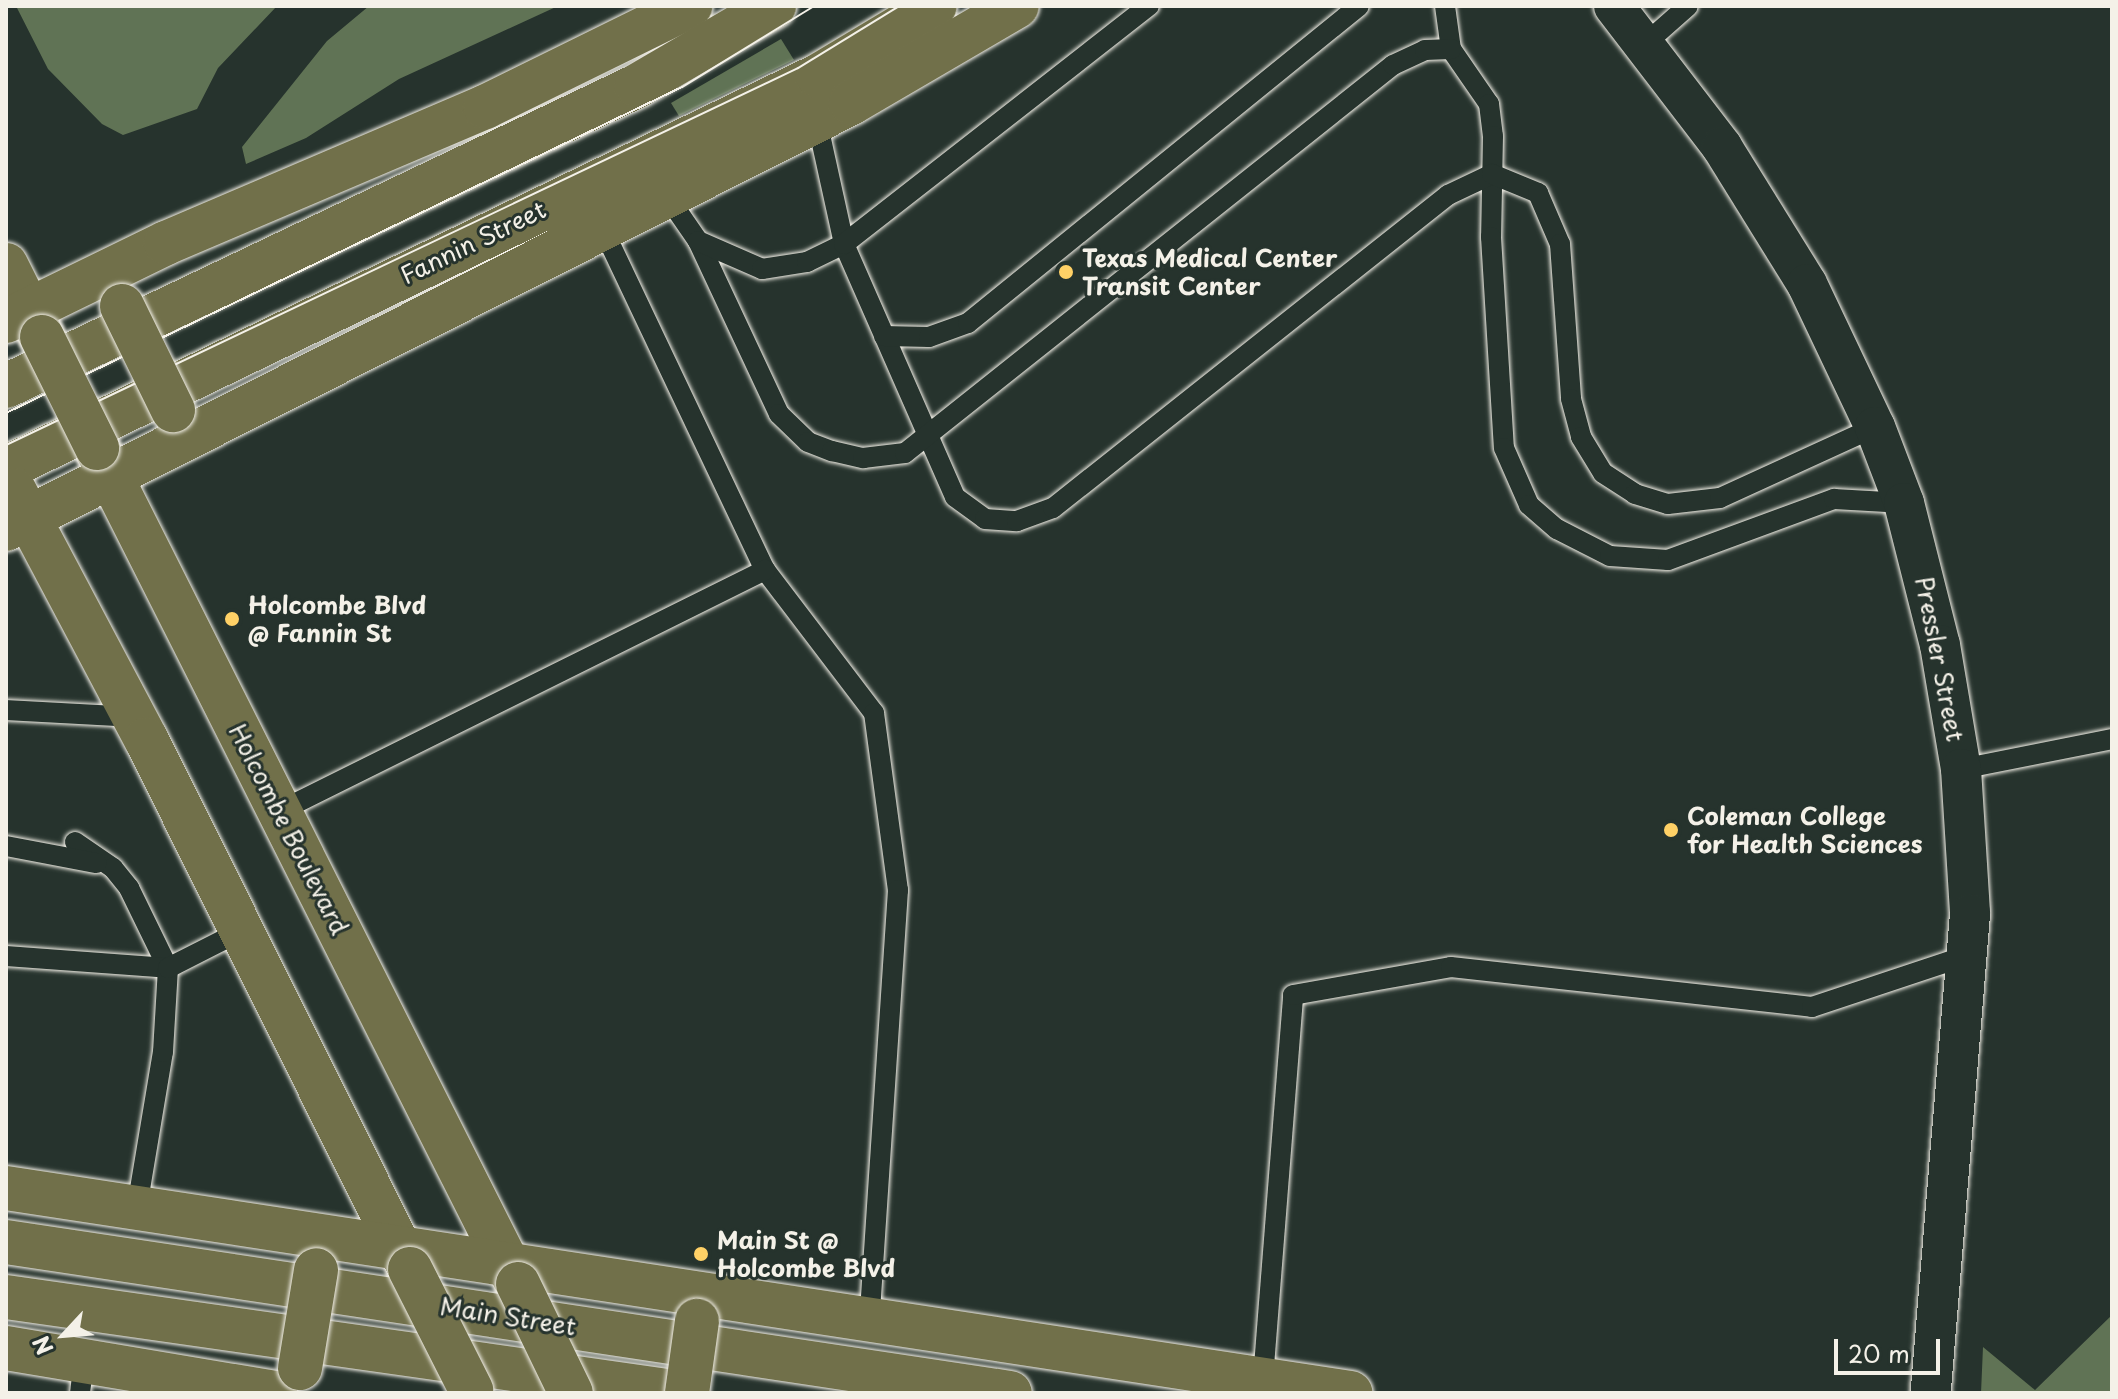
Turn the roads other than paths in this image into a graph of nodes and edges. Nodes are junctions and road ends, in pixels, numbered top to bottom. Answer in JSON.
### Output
{"nodes":[{"id":1,"x":690,"y":6,"type":"edge"},
{"id":2,"x":774,"y":6,"type":"edge"},
{"id":3,"x":935,"y":6,"type":"edge"},
{"id":4,"x":1017,"y":6,"type":"edge"},
{"id":5,"x":1149,"y":6,"type":"edge"},
{"id":6,"x":1359,"y":6,"type":"edge"},
{"id":7,"x":1445,"y":6,"type":"edge"},
{"id":8,"x":1614,"y":6,"type":"edge"},
{"id":9,"x":1688,"y":6,"type":"edge"},
{"id":10,"x":1645,"y":44,"type":"junction"},
{"id":11,"x":1451,"y":49,"type":"junction"},
{"id":12,"x":817,"y":121,"type":"junction"},
{"id":13,"x":1492,"y":174,"type":"junction"},
{"id":14,"x":667,"y":196,"type":"junction"},
{"id":15,"x":602,"y":227,"type":"junction"},
{"id":16,"x":698,"y":241,"type":"junction"},
{"id":17,"x":166,"y":243,"type":"junction"},
{"id":18,"x":844,"y":244,"type":"junction"},
{"id":19,"x":6,"y":265,"type":"edge"},
{"id":20,"x":25,"y":323,"type":"edge"},
{"id":21,"x":884,"y":336,"type":"junction"},
{"id":22,"x":6,"y":386,"type":"edge"},
{"id":23,"x":248,"y":404,"type":"junction"},
{"id":24,"x":1875,"y":427,"type":"junction"},
{"id":25,"x":929,"y":433,"type":"junction"},
{"id":26,"x":104,"y":462,"type":"junction"},
{"id":27,"x":12,"y":495,"type":"edge"},
{"id":28,"x":1904,"y":503,"type":"junction"},
{"id":29,"x":765,"y":570,"type":"junction"},
{"id":30,"x":6,"y":710,"type":"edge"},
{"id":31,"x":134,"y":717,"type":"junction"},
{"id":32,"x":2112,"y":739,"type":"edge"},
{"id":33,"x":1961,"y":769,"type":"junction"},
{"id":34,"x":280,"y":811,"type":"junction"},
{"id":35,"x":75,"y":842,"type":"dead end"},
{"id":36,"x":6,"y":846,"type":"edge"},
{"id":37,"x":6,"y":859,"type":"edge"},
{"id":38,"x":113,"y":868,"type":"junction"},
{"id":39,"x":241,"y":931,"type":"junction"},
{"id":40,"x":1968,"y":955,"type":"junction"},
{"id":41,"x":6,"y":956,"type":"edge"},
{"id":42,"x":168,"y":968,"type":"junction"},
{"id":43,"x":6,"y":1188,"type":"edge"},
{"id":44,"x":137,"y":1207,"type":"junction"},
{"id":45,"x":272,"y":1227,"type":"junction"},
{"id":46,"x":6,"y":1242,"type":"edge"},
{"id":47,"x":404,"y":1258,"type":"junction"},
{"id":48,"x":512,"y":1272,"type":"junction"},
{"id":49,"x":6,"y":1297,"type":"edge"},
{"id":50,"x":709,"y":1309,"type":"junction"},
{"id":51,"x":870,"y":1316,"type":"junction"},
{"id":52,"x":6,"y":1348,"type":"edge"},
{"id":53,"x":82,"y":1377,"type":"edge"},
{"id":54,"x":1263,"y":1379,"type":"junction"},
{"id":55,"x":280,"y":1384,"type":"edge"},
{"id":56,"x":471,"y":1391,"type":"edge"},
{"id":57,"x":571,"y":1393,"type":"edge"},
{"id":58,"x":681,"y":1393,"type":"edge"},
{"id":59,"x":687,"y":1393,"type":"edge"},
{"id":60,"x":1010,"y":1393,"type":"edge"},
{"id":61,"x":1350,"y":1393,"type":"edge"},
{"id":62,"x":1931,"y":1393,"type":"edge"}],
"edges":[{"from":1,"to":17,"type":"main road"},
{"from":2,"to":22,"type":"main road"},
{"from":3,"to":27,"type":"main road","name":"Fannin Street"},
{"from":4,"to":12,"type":"main road"},
{"from":5,"to":18,"type":"lane"},
{"from":6,"to":21,"type":"lane"},
{"from":7,"to":11,"type":"lane"},
{"from":8,"to":10,"type":"street","name":"Pressler Street"},
{"from":9,"to":10,"type":"lane"},
{"from":10,"to":24,"type":"street","name":"Pressler Street"},
{"from":11,"to":13,"type":"lane"},
{"from":11,"to":25,"type":"lane"},
{"from":12,"to":14,"type":"main road"},
{"from":12,"to":18,"type":"lane"},
{"from":13,"to":24,"type":"lane"},
{"from":13,"to":25,"type":"lane"},
{"from":13,"to":28,"type":"lane"},
{"from":14,"to":15,"type":"main road"},
{"from":14,"to":16,"type":"lane"},
{"from":15,"to":23,"type":"main road"},
{"from":15,"to":29,"type":"lane"},
{"from":16,"to":18,"type":"lane"},
{"from":16,"to":25,"type":"lane"},
{"from":17,"to":20,"type":"main road"},
{"from":17,"to":23,"type":"main road","bridge":true},
{"from":18,"to":21,"type":"lane"},
{"from":19,"to":20,"type":"main road","name":"Holcombe Boulevard"},
{"from":20,"to":26,"type":"main road","name":"Holcombe Boulevard","bridge":true},
{"from":21,"to":25,"type":"lane"},
{"from":23,"to":26,"type":"main road"},
{"from":24,"to":28,"type":"street","name":"Pressler Street"},
{"from":26,"to":27,"type":"main road"},
{"from":26,"to":34,"type":"main road","name":"Holcombe Boulevard"},
{"from":27,"to":31,"type":"main road"},
{"from":28,"to":33,"type":"street","name":"Pressler Street"},
{"from":29,"to":34,"type":"lane"},
{"from":29,"to":51,"type":"lane"},
{"from":30,"to":31,"type":"lane"},
{"from":31,"to":39,"type":"main road"},
{"from":32,"to":33,"type":"lane"},
{"from":33,"to":40,"type":"street","name":"Pressler Street"},
{"from":34,"to":48,"type":"main road","name":"Holcombe Boulevard"},
{"from":35,"to":38,"type":"lane"},
{"from":36,"to":38,"type":"lane"},
{"from":37,"to":38,"type":"lane"},
{"from":38,"to":42,"type":"lane"},
{"from":39,"to":42,"type":"lane"},
{"from":39,"to":47,"type":"main road"},
{"from":40,"to":54,"type":"lane"},
{"from":40,"to":62,"type":"street","name":"Pressler Street"},
{"from":41,"to":42,"type":"lane"},
{"from":42,"to":44,"type":"lane"},
{"from":43,"to":44,"type":"main road"},
{"from":44,"to":45,"type":"main road"},
{"from":45,"to":47,"type":"main road"},
{"from":45,"to":55,"type":"main road","bridge":true},
{"from":46,"to":60,"type":"main road","name":"Main Street"},
{"from":47,"to":48,"type":"main road"},
{"from":47,"to":56,"type":"main road","bridge":true},
{"from":48,"to":50,"type":"main road"},
{"from":48,"to":57,"type":"main road","name":"Holcombe Boulevard","bridge":true},
{"from":49,"to":58,"type":"main road"},
{"from":50,"to":51,"type":"main road"},
{"from":50,"to":59,"type":"main road","bridge":true},
{"from":51,"to":54,"type":"main road"},
{"from":52,"to":53,"type":"main road"},
{"from":53,"to":55,"type":"main road"},
{"from":54,"to":61,"type":"main road"}]}
